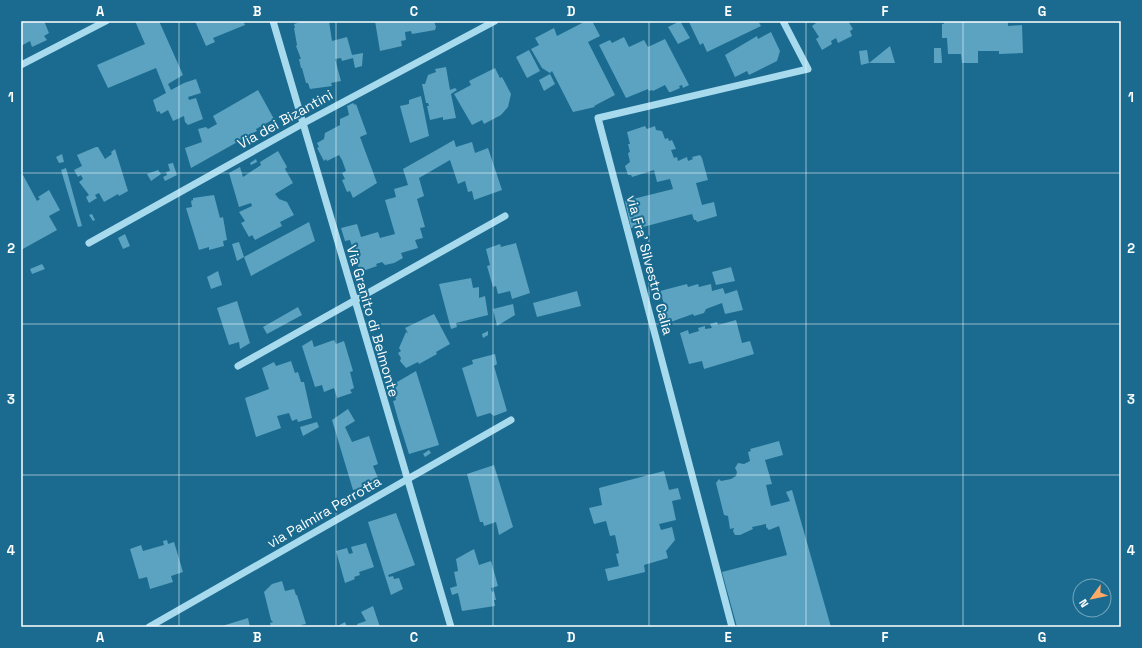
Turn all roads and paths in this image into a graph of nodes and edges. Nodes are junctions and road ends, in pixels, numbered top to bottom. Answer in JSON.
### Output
{"nodes":[{"id":1,"x":106,"y":21,"type":"edge"},
{"id":2,"x":273,"y":21,"type":"edge"},
{"id":3,"x":495,"y":21,"type":"edge"},
{"id":4,"x":783,"y":21,"type":"edge"},
{"id":5,"x":21,"y":65,"type":"edge"},
{"id":6,"x":302,"y":124,"type":"junction"},
{"id":7,"x":505,"y":216,"type":"dead end"},
{"id":8,"x":89,"y":243,"type":"dead end"},
{"id":9,"x":354,"y":300,"type":"junction"},
{"id":10,"x":238,"y":366,"type":"dead end"},
{"id":11,"x":511,"y":420,"type":"dead end"},
{"id":12,"x":407,"y":480,"type":"junction"},
{"id":13,"x":149,"y":627,"type":"edge"},
{"id":14,"x":451,"y":627,"type":"edge"},
{"id":15,"x":732,"y":627,"type":"edge"}],
"edges":[{"from":1,"to":5,"type":"street"},
{"from":2,"to":6,"type":"street","name":"Via Granito di Belmonte"},
{"from":3,"to":6,"type":"street","name":"Via dei Bizantini"},
{"from":4,"to":15,"type":"street","name":"via Fra' Silvestro Calia"},
{"from":6,"to":8,"type":"street","name":"Via dei Bizantini"},
{"from":6,"to":9,"type":"street","name":"Via Granito di Belmonte"},
{"from":7,"to":9,"type":"street"},
{"from":9,"to":10,"type":"street"},
{"from":9,"to":12,"type":"street","name":"Via Granito di Belmonte"},
{"from":11,"to":12,"type":"street","name":"via Palmira Perrotta"},
{"from":12,"to":13,"type":"street","name":"via Palmira Perrotta"},
{"from":12,"to":14,"type":"street","name":"Via Granito di Belmonte"}]}
